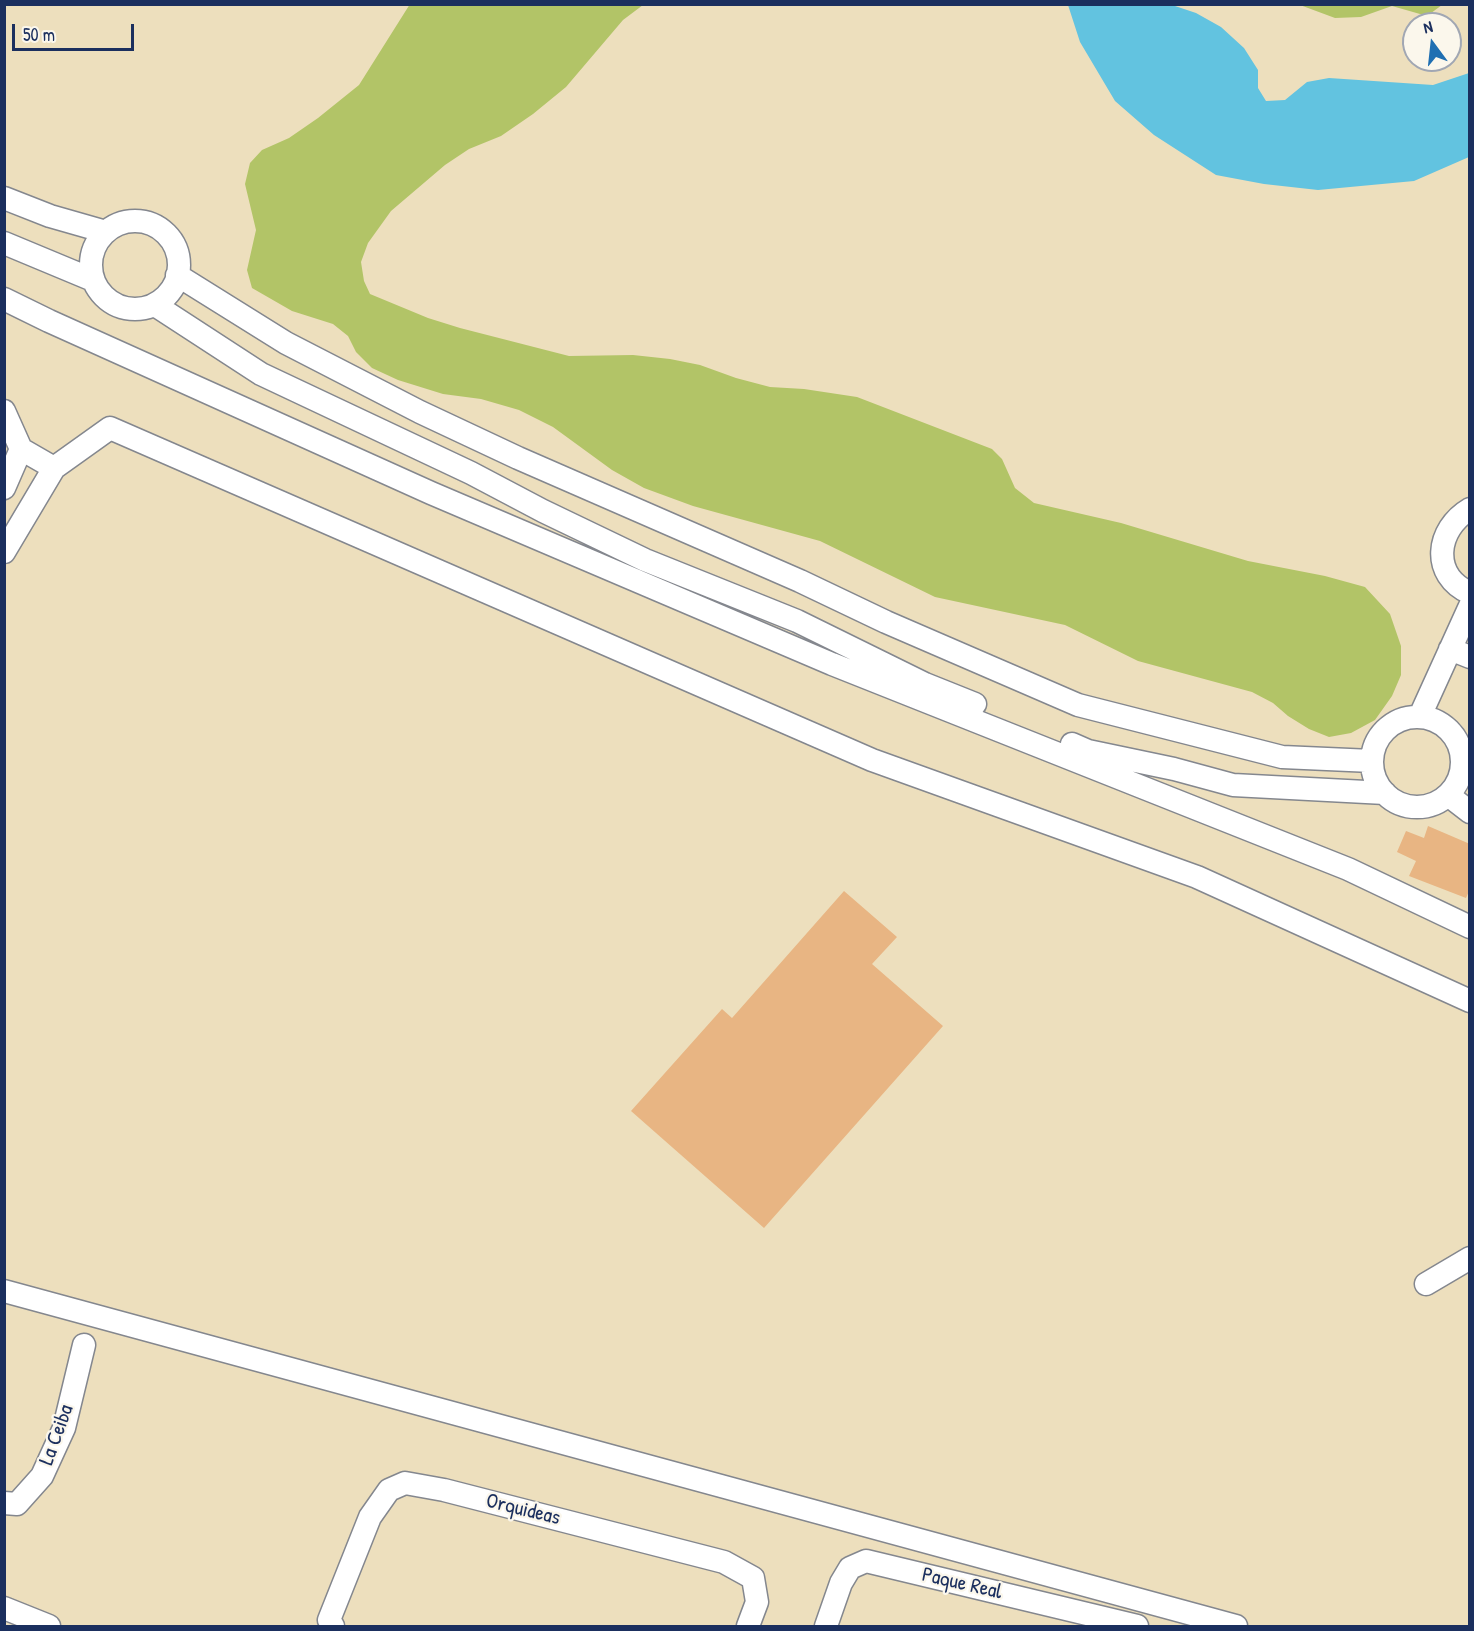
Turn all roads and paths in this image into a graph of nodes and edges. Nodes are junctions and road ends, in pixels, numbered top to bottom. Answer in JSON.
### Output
{"nodes":[{"id":1,"x":4,"y":198,"type":"edge"},
{"id":2,"x":106,"y":232,"type":"junction"},
{"id":3,"x":4,"y":243,"type":"edge"},
{"id":4,"x":177,"y":275,"type":"junction"},
{"id":5,"x":93,"y":280,"type":"junction"},
{"id":6,"x":4,"y":299,"type":"edge"},
{"id":7,"x":155,"y":305,"type":"junction"},
{"id":8,"x":4,"y":411,"type":"edge"},
{"id":9,"x":21,"y":448,"type":"junction"},
{"id":10,"x":54,"y":468,"type":"junction"},
{"id":11,"x":4,"y":488,"type":"edge"},
{"id":12,"x":1470,"y":509,"type":"edge"},
{"id":13,"x":4,"y":552,"type":"edge"},
{"id":14,"x":1470,"y":593,"type":"edge"},
{"id":15,"x":1470,"y":606,"type":"edge"},
{"id":16,"x":1460,"y":653,"type":"edge"},
{"id":17,"x":1420,"y":717,"type":"junction"},
{"id":18,"x":1372,"y":761,"type":"junction"},
{"id":19,"x":1385,"y":793,"type":"junction"},
{"id":20,"x":1448,"y":795,"type":"junction"},
{"id":21,"x":1470,"y":812,"type":"edge"},
{"id":22,"x":1470,"y":927,"type":"edge"},
{"id":23,"x":1470,"y":1001,"type":"edge"},
{"id":24,"x":1470,"y":1258,"type":"edge"},
{"id":25,"x":1426,"y":1284,"type":"dead end"},
{"id":26,"x":4,"y":1291,"type":"edge"},
{"id":27,"x":84,"y":1345,"type":"dead end"},
{"id":28,"x":4,"y":1503,"type":"edge"},
{"id":29,"x":7,"y":1612,"type":"edge"},
{"id":30,"x":49,"y":1626,"type":"edge"},
{"id":31,"x":333,"y":1626,"type":"edge"},
{"id":32,"x":748,"y":1626,"type":"edge"},
{"id":33,"x":826,"y":1626,"type":"edge"},
{"id":34,"x":1137,"y":1626,"type":"edge"},
{"id":35,"x":1236,"y":1626,"type":"edge"}],
"edges":[{"from":1,"to":2,"type":"street"},
{"from":2,"to":4,"type":"street"},
{"from":2,"to":5,"type":"street"},
{"from":3,"to":5,"type":"street"},
{"from":4,"to":7,"type":"street"},
{"from":4,"to":18,"type":"street"},
{"from":5,"to":7,"type":"street"},
{"from":6,"to":22,"type":"street"},
{"from":7,"to":19,"type":"street"},
{"from":8,"to":9,"type":"street"},
{"from":9,"to":10,"type":"street"},
{"from":9,"to":11,"type":"street"},
{"from":10,"to":13,"type":"street"},
{"from":10,"to":23,"type":"street"},
{"from":12,"to":14,"type":"street"},
{"from":15,"to":16,"type":"street"},
{"from":16,"to":17,"type":"street"},
{"from":17,"to":18,"type":"street"},
{"from":17,"to":20,"type":"street"},
{"from":18,"to":19,"type":"street"},
{"from":19,"to":20,"type":"street"},
{"from":20,"to":21,"type":"street"},
{"from":24,"to":25,"type":"street"},
{"from":26,"to":35,"type":"street"},
{"from":27,"to":28,"type":"street","name":"La Ceiba"},
{"from":29,"to":30,"type":"street"},
{"from":31,"to":32,"type":"street","name":"Orquideas"},
{"from":33,"to":34,"type":"street","name":"Paque Real"}]}
